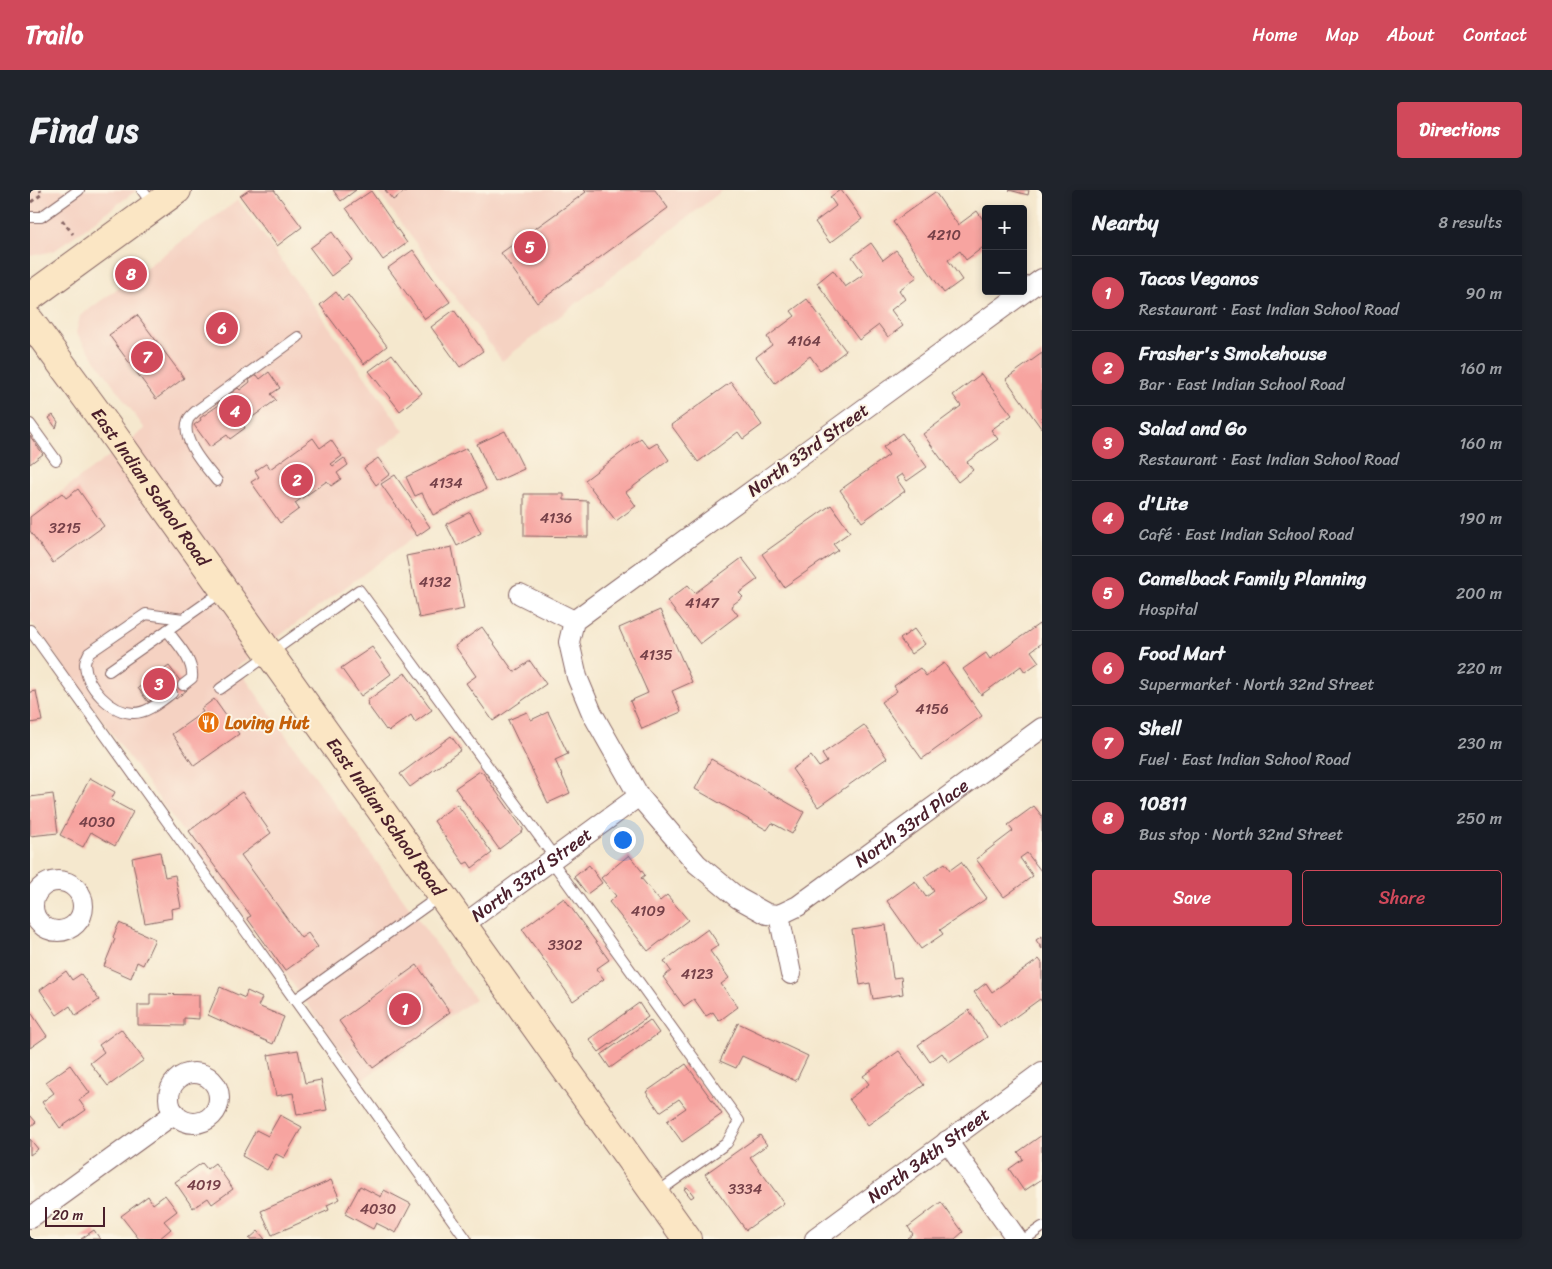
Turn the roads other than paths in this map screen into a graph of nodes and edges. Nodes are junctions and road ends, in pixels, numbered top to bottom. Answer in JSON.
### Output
{"nodes":[{"id":1,"x":78,"y":190,"type":"edge"},
{"id":2,"x":177,"y":190,"type":"edge"},
{"id":3,"x":148,"y":198,"type":"edge"},
{"id":4,"x":30,"y":217,"type":"edge"},
{"id":5,"x":1042,"y":279,"type":"edge"},
{"id":6,"x":30,"y":297,"type":"edge"},
{"id":7,"x":30,"y":321,"type":"edge"},
{"id":8,"x":298,"y":337,"type":"dead end"},
{"id":9,"x":30,"y":424,"type":"edge"},
{"id":10,"x":56,"y":460,"type":"dead end"},
{"id":11,"x":217,"y":481,"type":"dead end"},
{"id":12,"x":224,"y":590,"type":"junction"},
{"id":13,"x":520,"y":594,"type":"dead end"},
{"id":14,"x":183,"y":619,"type":"junction"},
{"id":15,"x":574,"y":621,"type":"junction"},
{"id":16,"x":30,"y":630,"type":"edge"},
{"id":17,"x":168,"y":630,"type":"junction"},
{"id":18,"x":269,"y":654,"type":"junction"},
{"id":19,"x":109,"y":671,"type":"dead end"},
{"id":20,"x":183,"y":685,"type":"dead end"},
{"id":21,"x":220,"y":689,"type":"dead end"},
{"id":22,"x":172,"y":693,"type":"dead end"},
{"id":23,"x":1042,"y":728,"type":"edge"},
{"id":24,"x":639,"y":796,"type":"junction"},
{"id":25,"x":553,"y":859,"type":"junction"},
{"id":26,"x":441,"y":895,"type":"junction"},
{"id":27,"x":779,"y":915,"type":"junction"},
{"id":28,"x":463,"y":925,"type":"junction"},
{"id":29,"x":791,"y":974,"type":"dead end"},
{"id":30,"x":295,"y":1000,"type":"junction"},
{"id":31,"x":1042,"y":1072,"type":"edge"},
{"id":32,"x":174,"y":1113,"type":"dead end"},
{"id":33,"x":947,"y":1141,"type":"junction"},
{"id":34,"x":655,"y":1194,"type":"junction"},
{"id":35,"x":30,"y":1218,"type":"edge"},
{"id":36,"x":1042,"y":1227,"type":"edge"},
{"id":37,"x":466,"y":1239,"type":"edge"},
{"id":38,"x":687,"y":1239,"type":"edge"},
{"id":39,"x":815,"y":1239,"type":"edge"},
{"id":40,"x":1017,"y":1239,"type":"edge"},
{"id":41,"x":1026,"y":1239,"type":"edge"}],
"edges":[{"from":1,"to":4,"type":"lane"},
{"from":2,"to":3,"type":"main road"},
{"from":3,"to":6,"type":"main road"},
{"from":5,"to":15,"type":"street","name":"North 33rd Street"},
{"from":7,"to":12,"type":"main road","name":"East Indian School Road"},
{"from":8,"to":11,"type":"lane"},
{"from":9,"to":10,"type":"lane"},
{"from":12,"to":14,"type":"lane"},
{"from":12,"to":18,"type":"main road","name":"East Indian School Road"},
{"from":13,"to":15,"type":"street"},
{"from":14,"to":17,"type":"lane"},
{"from":14,"to":22,"type":"lane"},
{"from":15,"to":24,"type":"street"},
{"from":16,"to":30,"type":"lane"},
{"from":17,"to":19,"type":"lane"},
{"from":17,"to":20,"type":"lane"},
{"from":18,"to":21,"type":"lane"},
{"from":18,"to":25,"type":"lane"},
{"from":18,"to":26,"type":"main road","name":"East Indian School Road"},
{"from":23,"to":27,"type":"street","name":"North 33rd Place"},
{"from":24,"to":25,"type":"street","name":"North 33rd Street"},
{"from":24,"to":27,"type":"street"},
{"from":25,"to":28,"type":"street","name":"North 33rd Street"},
{"from":25,"to":34,"type":"lane"},
{"from":26,"to":28,"type":"main road","name":"East Indian School Road"},
{"from":26,"to":30,"type":"lane"},
{"from":27,"to":29,"type":"street"},
{"from":28,"to":34,"type":"main road","name":"East Indian School Road"},
{"from":30,"to":37,"type":"lane"},
{"from":31,"to":33,"type":"street","name":"North 34th Street"},
{"from":32,"to":35,"type":"street"},
{"from":33,"to":39,"type":"street","name":"North 34th Street"},
{"from":33,"to":40,"type":"street"},
{"from":34,"to":38,"type":"main road","name":"East Indian School Road"},
{"from":36,"to":41,"type":"lane"}]}
